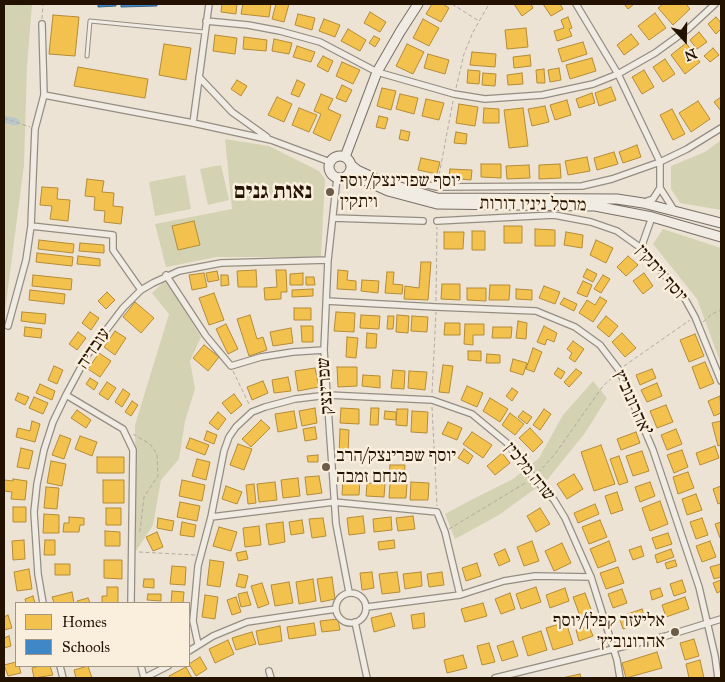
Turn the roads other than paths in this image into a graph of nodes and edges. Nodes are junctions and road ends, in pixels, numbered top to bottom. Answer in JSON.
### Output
{"nodes":[{"id":1,"x":209,"y":4,"type":"edge"},
{"id":2,"x":418,"y":4,"type":"edge"},
{"id":3,"x":576,"y":4,"type":"edge"},
{"id":4,"x":715,"y":4,"type":"edge"},
{"id":5,"x":206,"y":22,"type":"junction"},
{"id":6,"x":42,"y":24,"type":"road end"},
{"id":7,"x":204,"y":32,"type":"junction"},
{"id":8,"x":87,"y":56,"type":"dead end"},
{"id":9,"x":377,"y":72,"type":"junction"},
{"id":10,"x":618,"y":74,"type":"junction"},
{"id":11,"x":199,"y":77,"type":"junction"},
{"id":12,"x":44,"y":95,"type":"junction"},
{"id":13,"x":193,"y":123,"type":"junction"},
{"id":14,"x":721,"y":128,"type":"edge"},
{"id":15,"x":271,"y":140,"type":"junction"},
{"id":16,"x":345,"y":157,"type":"junction"},
{"id":17,"x":330,"y":162,"type":"junction"},
{"id":18,"x":660,"y":162,"type":"junction"},
{"id":19,"x":351,"y":165,"type":"junction"},
{"id":20,"x":346,"y":176,"type":"junction"},
{"id":21,"x":337,"y":178,"type":"junction"},
{"id":22,"x":419,"y":183,"type":"dead end"},
{"id":23,"x":660,"y":188,"type":"junction"},
{"id":24,"x":643,"y":203,"type":"junction"},
{"id":25,"x":674,"y":210,"type":"junction"},
{"id":26,"x":652,"y":217,"type":"junction"},
{"id":27,"x":333,"y":218,"type":"junction"},
{"id":28,"x":423,"y":221,"type":"dead end"},
{"id":29,"x":437,"y":221,"type":"road end"},
{"id":30,"x":721,"y":223,"type":"edge"},
{"id":31,"x":31,"y":226,"type":"junction"},
{"id":32,"x":721,"y":237,"type":"edge"},
{"id":33,"x":641,"y":248,"type":"junction"},
{"id":34,"x":328,"y":260,"type":"junction"},
{"id":35,"x":166,"y":275,"type":"junction"},
{"id":36,"x":141,"y":290,"type":"junction"},
{"id":37,"x":326,"y":300,"type":"junction"},
{"id":38,"x":8,"y":326,"type":"dead end"},
{"id":39,"x":324,"y":350,"type":"junction"},
{"id":40,"x":721,"y":381,"type":"edge"},
{"id":41,"x":66,"y":395,"type":"junction"},
{"id":42,"x":328,"y":395,"type":"junction"},
{"id":43,"x":334,"y":502,"type":"junction"},
{"id":44,"x":211,"y":517,"type":"junction"},
{"id":45,"x":591,"y":577,"type":"junction"},
{"id":46,"x":349,"y":592,"type":"junction"},
{"id":47,"x":460,"y":595,"type":"junction"},
{"id":48,"x":43,"y":602,"type":"edge"},
{"id":49,"x":131,"y":602,"type":"edge"},
{"id":50,"x":367,"y":607,"type":"junction"},
{"id":51,"x":336,"y":609,"type":"junction"},
{"id":52,"x":721,"y":619,"type":"edge"},
{"id":53,"x":355,"y":622,"type":"junction"},
{"id":54,"x":708,"y":622,"type":"junction"},
{"id":55,"x":198,"y":644,"type":"junction"},
{"id":56,"x":613,"y":648,"type":"junction"},
{"id":57,"x":190,"y":650,"type":"edge"},
{"id":58,"x":166,"y":667,"type":"edge"},
{"id":59,"x":270,"y":671,"type":"dead end"},
{"id":60,"x":366,"y":676,"type":"edge"},
{"id":61,"x":144,"y":678,"type":"edge"},
{"id":62,"x":271,"y":678,"type":"edge"},
{"id":63,"x":495,"y":678,"type":"edge"},
{"id":64,"x":620,"y":678,"type":"edge"},
{"id":65,"x":718,"y":678,"type":"edge"}],
"edges":[{"from":1,"to":5,"type":"street"},
{"from":2,"to":9,"type":"street"},
{"from":3,"to":10,"type":"street"},
{"from":4,"to":10,"type":"street"},
{"from":5,"to":7,"type":"street"},
{"from":5,"to":9,"type":"street"},
{"from":6,"to":12,"type":"street"},
{"from":7,"to":8,"type":"lane"},
{"from":7,"to":11,"type":"street"},
{"from":9,"to":10,"type":"street"},
{"from":9,"to":16,"type":"street"},
{"from":10,"to":18,"type":"street"},
{"from":11,"to":13,"type":"street"},
{"from":11,"to":15,"type":"street"},
{"from":12,"to":13,"type":"street"},
{"from":12,"to":31,"type":"street"},
{"from":13,"to":15,"type":"street"},
{"from":14,"to":18,"type":"street"},
{"from":15,"to":17,"type":"street"},
{"from":16,"to":17,"type":"street"},
{"from":16,"to":19,"type":"street"},
{"from":17,"to":21,"type":"street"},
{"from":18,"to":22,"type":"street"},
{"from":18,"to":23,"type":"street"},
{"from":19,"to":20,"type":"street"},
{"from":19,"to":24,"type":"street","name":"מרסל ניניו דורות"},
{"from":20,"to":21,"type":"street"},
{"from":20,"to":26,"type":"street","name":"מרסל ניניו דורות"},
{"from":21,"to":27,"type":"street","name":"שפרינצק"},
{"from":23,"to":24,"type":"street"},
{"from":23,"to":25,"type":"street"},
{"from":24,"to":25,"type":"street","name":"מרסל ניניו דורות"},
{"from":25,"to":30,"type":"street","name":"מרסל ניניו דורות"},
{"from":26,"to":32,"type":"street","name":"מרסל ניניו דורות"},
{"from":26,"to":33,"type":"street"},
{"from":27,"to":28,"type":"street"},
{"from":27,"to":34,"type":"street","name":"שפרינצק"},
{"from":29,"to":33,"type":"street","name":"יוסף ויתקין"},
{"from":31,"to":36,"type":"street"},
{"from":31,"to":38,"type":"street"},
{"from":33,"to":40,"type":"street","name":"יוסף ויתקין"},
{"from":34,"to":35,"type":"street","name":"עובדיה"},
{"from":34,"to":37,"type":"street","name":"שפרינצק"},
{"from":35,"to":36,"type":"street","name":"עובדיה"},
{"from":35,"to":39,"type":"street"},
{"from":36,"to":41,"type":"street","name":"עובדיה"},
{"from":37,"to":39,"type":"street","name":"שפרינצק"},
{"from":37,"to":54,"type":"street","name":"אהרונוביץ'"},
{"from":39,"to":42,"type":"street","name":"שפרינצק"},
{"from":41,"to":48,"type":"street","name":"עובדיה"},
{"from":41,"to":49,"type":"street"},
{"from":42,"to":43,"type":"street","name":"שפרינצק"},
{"from":42,"to":44,"type":"street","name":"שרה מלכין"},
{"from":42,"to":45,"type":"street","name":"שרה מלכין"},
{"from":43,"to":44,"type":"street"},
{"from":43,"to":46,"type":"street","name":"שפרינצק"},
{"from":43,"to":47,"type":"street"},
{"from":44,"to":55,"type":"street"},
{"from":45,"to":47,"type":"street"},
{"from":45,"to":56,"type":"street","name":"שרה מלכין"},
{"from":46,"to":50,"type":"street"},
{"from":46,"to":51,"type":"street"},
{"from":47,"to":50,"type":"street"},
{"from":50,"to":53,"type":"street"},
{"from":51,"to":53,"type":"street"},
{"from":51,"to":55,"type":"street"},
{"from":52,"to":54,"type":"street"},
{"from":53,"to":60,"type":"street"},
{"from":54,"to":56,"type":"street"},
{"from":54,"to":65,"type":"street","name":"אהרונוביץ'"},
{"from":55,"to":57,"type":"street"},
{"from":56,"to":63,"type":"street"},
{"from":56,"to":64,"type":"street","name":"שרה מלכין"},
{"from":58,"to":61,"type":"street"},
{"from":59,"to":62,"type":"street"}]}
